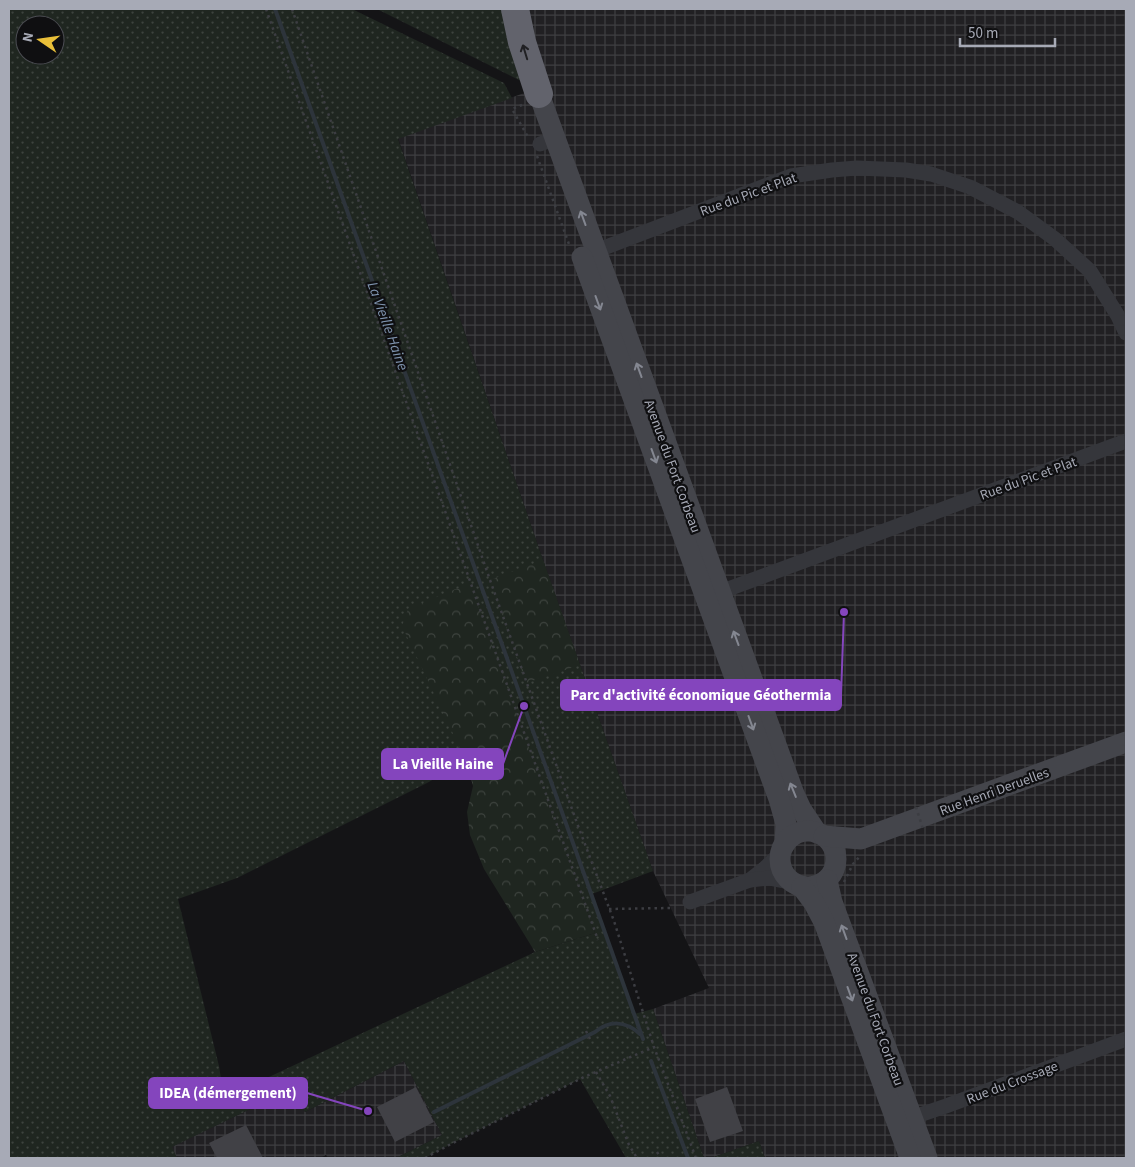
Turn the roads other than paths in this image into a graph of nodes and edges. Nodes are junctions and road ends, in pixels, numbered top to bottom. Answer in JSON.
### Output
{"nodes":[{"id":1,"x":515,"y":9,"type":"edge"},
{"id":2,"x":539,"y":94,"type":"joint"},
{"id":3,"x":589,"y":254,"type":"junction"},
{"id":4,"x":1126,"y":333,"type":"edge"},
{"id":5,"x":1126,"y":441,"type":"edge"},
{"id":6,"x":713,"y":595,"type":"junction"},
{"id":7,"x":1126,"y":742,"type":"edge"},
{"id":8,"x":820,"y":835,"type":"junction"},
{"id":9,"x":861,"y":838,"type":"junction"},
{"id":10,"x":784,"y":848,"type":"junction"},
{"id":11,"x":831,"y":873,"type":"junction"},
{"id":12,"x":750,"y":880,"type":"junction"},
{"id":13,"x":798,"y":885,"type":"junction"},
{"id":14,"x":690,"y":902,"type":"dead end"},
{"id":15,"x":1126,"y":1039,"type":"edge"},
{"id":16,"x":905,"y":1120,"type":"junction"},
{"id":17,"x":910,"y":1158,"type":"edge"},
{"id":18,"x":927,"y":1158,"type":"edge"}],
"edges":[{"from":2,"to":1,"type":"highway","one_way":true},
{"from":3,"to":2,"type":"street","name":"Avenue du Fort Corbeau","one_way":true},
{"from":3,"to":4,"type":"street","name":"Rue du Pic et Plat"},
{"from":3,"to":6,"type":"street","name":"Avenue du Fort Corbeau"},
{"from":5,"to":6,"type":"street","name":"Rue du Pic et Plat"},
{"from":8,"to":6,"type":"street","name":"Avenue du Fort Corbeau","one_way":true},
{"from":6,"to":10,"type":"street","name":"Avenue du Fort Corbeau","one_way":true},
{"from":7,"to":9,"type":"street","name":"Rue Henri Deruelles"},
{"from":8,"to":9,"type":"street","name":"Rue Henri Deruelles"},
{"from":8,"to":10,"type":"street"},
{"from":8,"to":11,"type":"street"},
{"from":9,"to":11,"type":"street","name":"Rue Henri Deruelles"},
{"from":10,"to":12,"type":"street"},
{"from":10,"to":13,"type":"street"},
{"from":11,"to":13,"type":"street"},
{"from":16,"to":11,"type":"street","name":"Avenue du Fort Corbeau","one_way":true},
{"from":12,"to":13,"type":"street"},
{"from":12,"to":14,"type":"street"},
{"from":13,"to":16,"type":"street","name":"Avenue du Fort Corbeau","one_way":true},
{"from":15,"to":16,"type":"street","name":"Rue du Crossage"},
{"from":16,"to":17,"type":"street","name":"Avenue du Fort Corbeau"},
{"from":16,"to":18,"type":"street","name":"Avenue du Fort Corbeau"}]}
